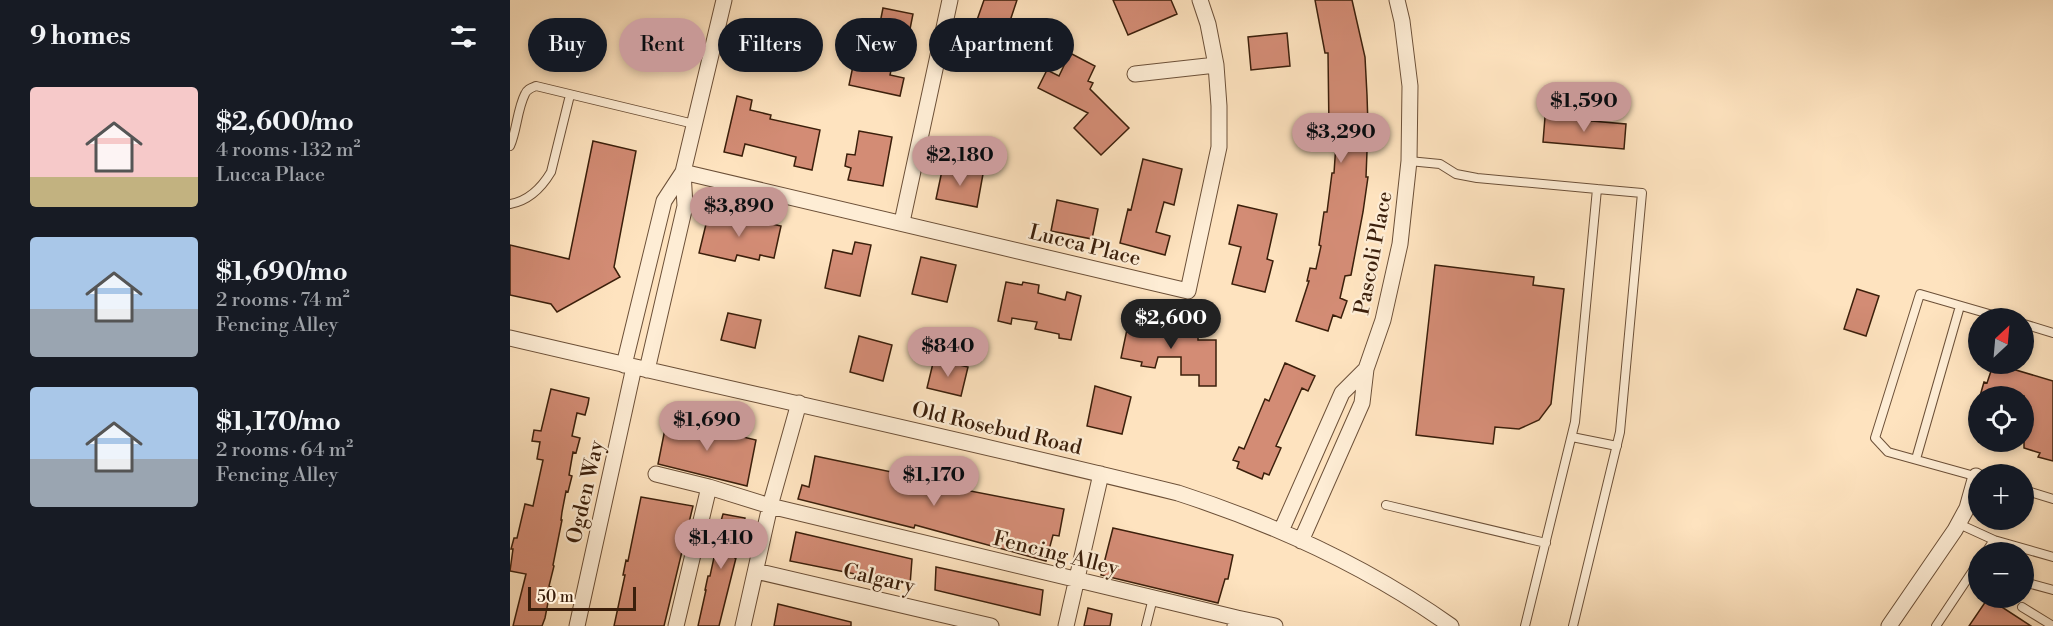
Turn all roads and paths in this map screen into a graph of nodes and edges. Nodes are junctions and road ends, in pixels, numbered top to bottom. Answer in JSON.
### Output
{"nodes":[{"id":1,"x":724,"y":0,"type":"edge"},
{"id":2,"x":950,"y":0,"type":"edge"},
{"id":3,"x":1200,"y":0,"type":"edge"},
{"id":4,"x":1397,"y":0,"type":"edge"},
{"id":5,"x":1216,"y":65,"type":"junction"},
{"id":6,"x":1135,"y":74,"type":"dead end"},
{"id":7,"x":570,"y":95,"type":"junction"},
{"id":8,"x":694,"y":124,"type":"junction"},
{"id":9,"x":510,"y":146,"type":"edge"},
{"id":10,"x":1409,"y":161,"type":"junction"},
{"id":11,"x":683,"y":172,"type":"junction"},
{"id":12,"x":1597,"y":189,"type":"junction"},
{"id":13,"x":510,"y":204,"type":"edge"},
{"id":14,"x":902,"y":222,"type":"junction"},
{"id":15,"x":1960,"y":306,"type":"junction"},
{"id":16,"x":1968,"y":308,"type":"edge"},
{"id":17,"x":2034,"y":327,"type":"edge"},
{"id":18,"x":2053,"y":333,"type":"edge"},
{"id":19,"x":510,"y":338,"type":"edge"},
{"id":20,"x":635,"y":367,"type":"junction"},
{"id":21,"x":1366,"y":369,"type":"junction"},
{"id":22,"x":799,"y":403,"type":"junction"},
{"id":23,"x":1572,"y":437,"type":"junction"},
{"id":24,"x":1617,"y":446,"type":"junction"},
{"id":25,"x":1916,"y":459,"type":"junction"},
{"id":26,"x":657,"y":474,"type":"dead end"},
{"id":27,"x":1101,"y":474,"type":"junction"},
{"id":28,"x":1968,"y":474,"type":"edge"},
{"id":29,"x":709,"y":487,"type":"junction"},
{"id":30,"x":2034,"y":493,"type":"edge"},
{"id":31,"x":2053,"y":499,"type":"edge"},
{"id":32,"x":1386,"y":505,"type":"dead end"},
{"id":33,"x":1968,"y":505,"type":"edge"},
{"id":34,"x":770,"y":506,"type":"junction"},
{"id":35,"x":1959,"y":524,"type":"junction"},
{"id":36,"x":1281,"y":531,"type":"junction"},
{"id":37,"x":1994,"y":540,"type":"joint"},
{"id":38,"x":1301,"y":541,"type":"junction"},
{"id":39,"x":1546,"y":543,"type":"junction"},
{"id":40,"x":2053,"y":557,"type":"edge"},
{"id":41,"x":756,"y":571,"type":"junction"},
{"id":42,"x":1968,"y":579,"type":"edge"},
{"id":43,"x":1077,"y":580,"type":"junction"},
{"id":44,"x":2034,"y":585,"type":"edge"},
{"id":45,"x":2053,"y":590,"type":"edge"},
{"id":46,"x":1153,"y":598,"type":"junction"},
{"id":47,"x":2024,"y":608,"type":"edge"},
{"id":48,"x":1236,"y":622,"type":"edge"},
{"id":49,"x":1528,"y":625,"type":"edge"},
{"id":50,"x":577,"y":626,"type":"edge"},
{"id":51,"x":676,"y":626,"type":"edge"},
{"id":52,"x":743,"y":626,"type":"edge"},
{"id":53,"x":991,"y":626,"type":"edge"},
{"id":54,"x":1066,"y":626,"type":"edge"},
{"id":55,"x":1146,"y":626,"type":"edge"},
{"id":56,"x":1275,"y":626,"type":"edge"},
{"id":57,"x":1450,"y":626,"type":"edge"},
{"id":58,"x":1573,"y":626,"type":"edge"},
{"id":59,"x":1888,"y":626,"type":"edge"},
{"id":60,"x":1936,"y":626,"type":"edge"},
{"id":61,"x":2053,"y":626,"type":"edge"}],
"edges":[{"from":1,"to":8,"type":"street"},
{"from":2,"to":14,"type":"street"},
{"from":3,"to":5,"type":"street","name":"Lucca Place"},
{"from":4,"to":10,"type":"street","name":"Pascoli Place"},
{"from":5,"to":6,"type":"street"},
{"from":5,"to":14,"type":"street","name":"Lucca Place"},
{"from":7,"to":8,"type":"lane"},
{"from":7,"to":9,"type":"lane"},
{"from":7,"to":13,"type":"lane"},
{"from":8,"to":11,"type":"street"},
{"from":10,"to":12,"type":"lane"},
{"from":10,"to":21,"type":"street","name":"Pascoli Place"},
{"from":11,"to":14,"type":"street","name":"Lucca Place"},
{"from":11,"to":20,"type":"street"},
{"from":11,"to":20,"type":"street"},
{"from":12,"to":23,"type":"lane"},
{"from":12,"to":24,"type":"lane"},
{"from":15,"to":16,"type":"lane"},
{"from":15,"to":25,"type":"lane"},
{"from":15,"to":25,"type":"lane"},
{"from":17,"to":18,"type":"lane"},
{"from":19,"to":20,"type":"street","name":"Old Rosebud Road"},
{"from":20,"to":22,"type":"street","name":"Old Rosebud Road"},
{"from":20,"to":50,"type":"street","name":"Ogden Way"},
{"from":21,"to":36,"type":"street","name":"Pascoli Place"},
{"from":21,"to":38,"type":"street","name":"Pascoli Place"},
{"from":22,"to":27,"type":"street","name":"Old Rosebud Road"},
{"from":22,"to":34,"type":"street"},
{"from":23,"to":24,"type":"lane"},
{"from":23,"to":39,"type":"lane"},
{"from":24,"to":58,"type":"lane"},
{"from":25,"to":28,"type":"lane"},
{"from":26,"to":29,"type":"street","name":"Fencing Alley"},
{"from":27,"to":36,"type":"street","name":"Old Rosebud Road"},
{"from":27,"to":43,"type":"street"},
{"from":29,"to":34,"type":"street","name":"Fencing Alley"},
{"from":29,"to":51,"type":"street"},
{"from":30,"to":31,"type":"lane"},
{"from":32,"to":39,"type":"lane"},
{"from":33,"to":35,"type":"street"},
{"from":34,"to":41,"type":"street"},
{"from":34,"to":43,"type":"street","name":"Fencing Alley"},
{"from":35,"to":37,"type":"lane"},
{"from":35,"to":59,"type":"street"},
{"from":36,"to":38,"type":"street","name":"Old Rosebud Road"},
{"from":37,"to":40,"type":"lane"},
{"from":38,"to":57,"type":"street","name":"Old Rosebud Road"},
{"from":39,"to":49,"type":"lane"},
{"from":41,"to":52,"type":"street"},
{"from":41,"to":53,"type":"street","name":"Calgary"},
{"from":42,"to":60,"type":"lane"},
{"from":43,"to":46,"type":"street","name":"Fencing Alley"},
{"from":43,"to":54,"type":"street"},
{"from":44,"to":45,"type":"lane"},
{"from":46,"to":48,"type":"street","name":"Fencing Alley"},
{"from":46,"to":55,"type":"lane"},
{"from":47,"to":61,"type":"lane"},
{"from":48,"to":56,"type":"street","name":"Fencing Alley"}]}
